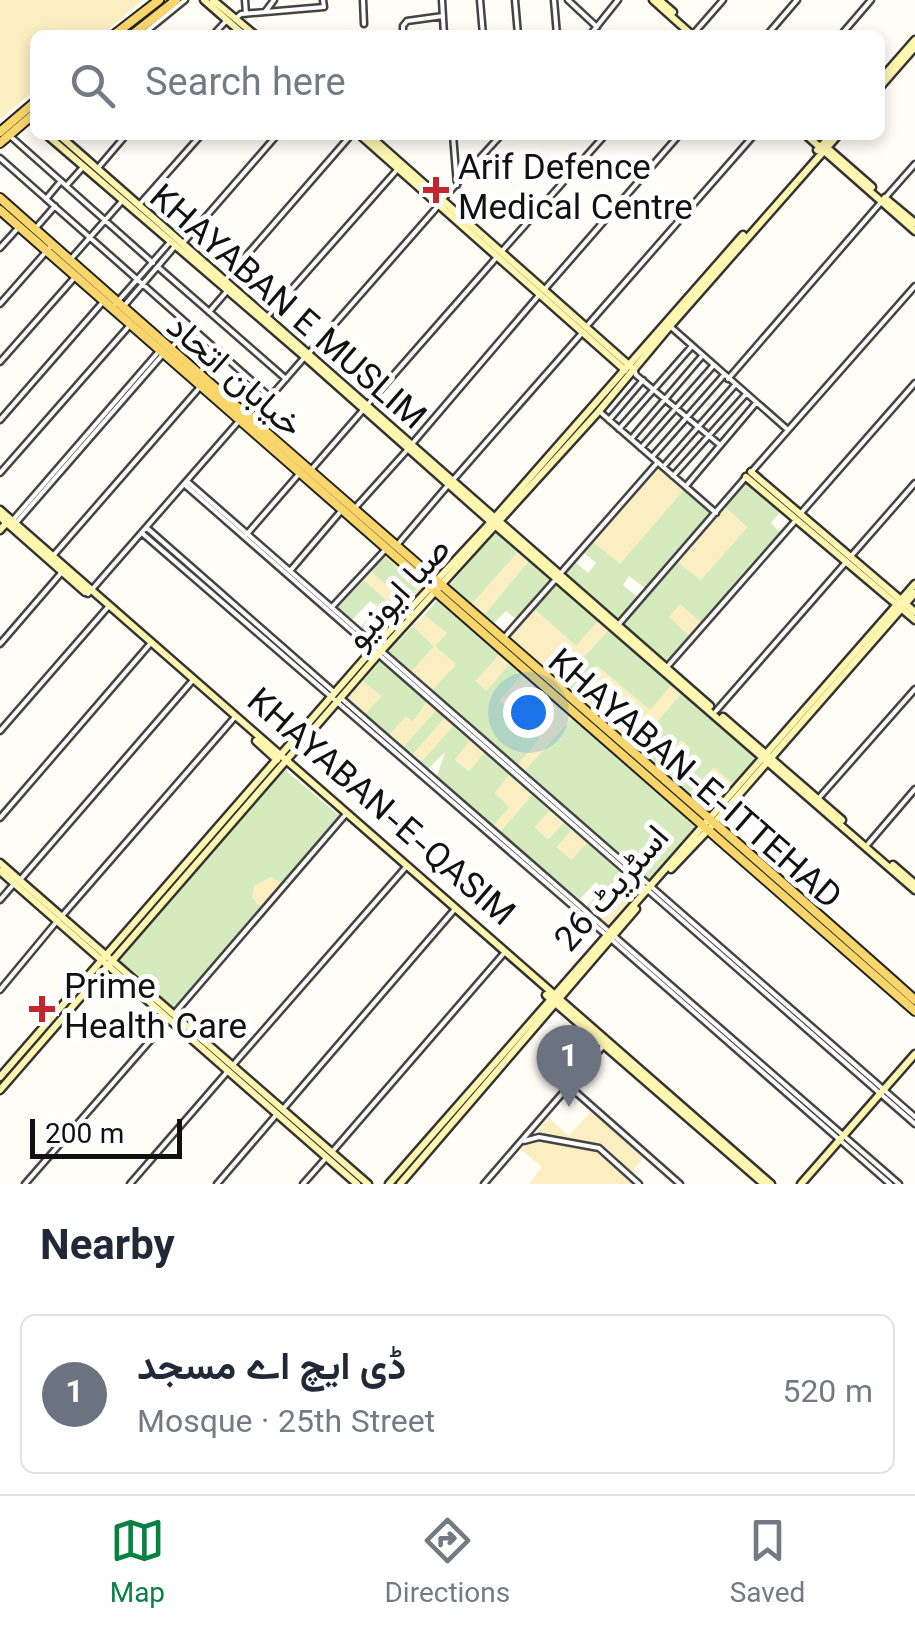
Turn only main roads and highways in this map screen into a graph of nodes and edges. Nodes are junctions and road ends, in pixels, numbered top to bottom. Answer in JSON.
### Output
{"nodes":[{"id":1,"x":159,"y":0,"type":"edge"},
{"id":2,"x":176,"y":0,"type":"edge"},
{"id":3,"x":120,"y":30,"type":"edge"},
{"id":4,"x":138,"y":30,"type":"edge"},
{"id":5,"x":30,"y":107,"type":"edge"},
{"id":6,"x":30,"y":121,"type":"edge"},
{"id":7,"x":4,"y":133,"type":"edge"},
{"id":8,"x":0,"y":143,"type":"edge"},
{"id":9,"x":0,"y":198,"type":"edge"},
{"id":10,"x":0,"y":210,"type":"edge"},
{"id":11,"x":49,"y":248,"type":"junction"},
{"id":12,"x":118,"y":308,"type":"junction"},
{"id":13,"x":165,"y":350,"type":"junction"},
{"id":14,"x":305,"y":473,"type":"junction"},
{"id":15,"x":432,"y":590,"type":"joint"},
{"id":16,"x":709,"y":824,"type":"junction"},
{"id":17,"x":915,"y":1000,"type":"edge"},
{"id":18,"x":915,"y":1011,"type":"edge"}],
"edges":[{"from":1,"to":3,"type":"main road"},
{"from":2,"to":4,"type":"main road"},
{"from":5,"to":7,"type":"main road"},
{"from":6,"to":7,"type":"main road"},
{"from":7,"to":8,"type":"main road"},
{"from":9,"to":11,"type":"main road","name":"خیابان اتحاد"},
{"from":10,"to":11,"type":"main road","name":"خیابان اتحاد"},
{"from":11,"to":12,"type":"main road","name":"خیابان اتحاد"},
{"from":11,"to":12,"type":"main road","name":"خیابان اتحاد"},
{"from":12,"to":13,"type":"main road"},
{"from":12,"to":13,"type":"main road","name":"خیابان اتحاد"},
{"from":13,"to":14,"type":"main road","name":"خیابان اتحاد"},
{"from":13,"to":14,"type":"main road"},
{"from":14,"to":15,"type":"main road","name":"خیابان اتحاد"},
{"from":14,"to":16,"type":"main road","name":"KHAYABAN-E-ITTEHAD"},
{"from":15,"to":16,"type":"main road","name":"KHAYABAN-E-ITTEHAD"},
{"from":16,"to":17,"type":"main road","name":"KHAYABAN-E-ITTEHAD"},
{"from":16,"to":18,"type":"main road","name":"KHAYABAN-E-ITTEHAD"}]}
